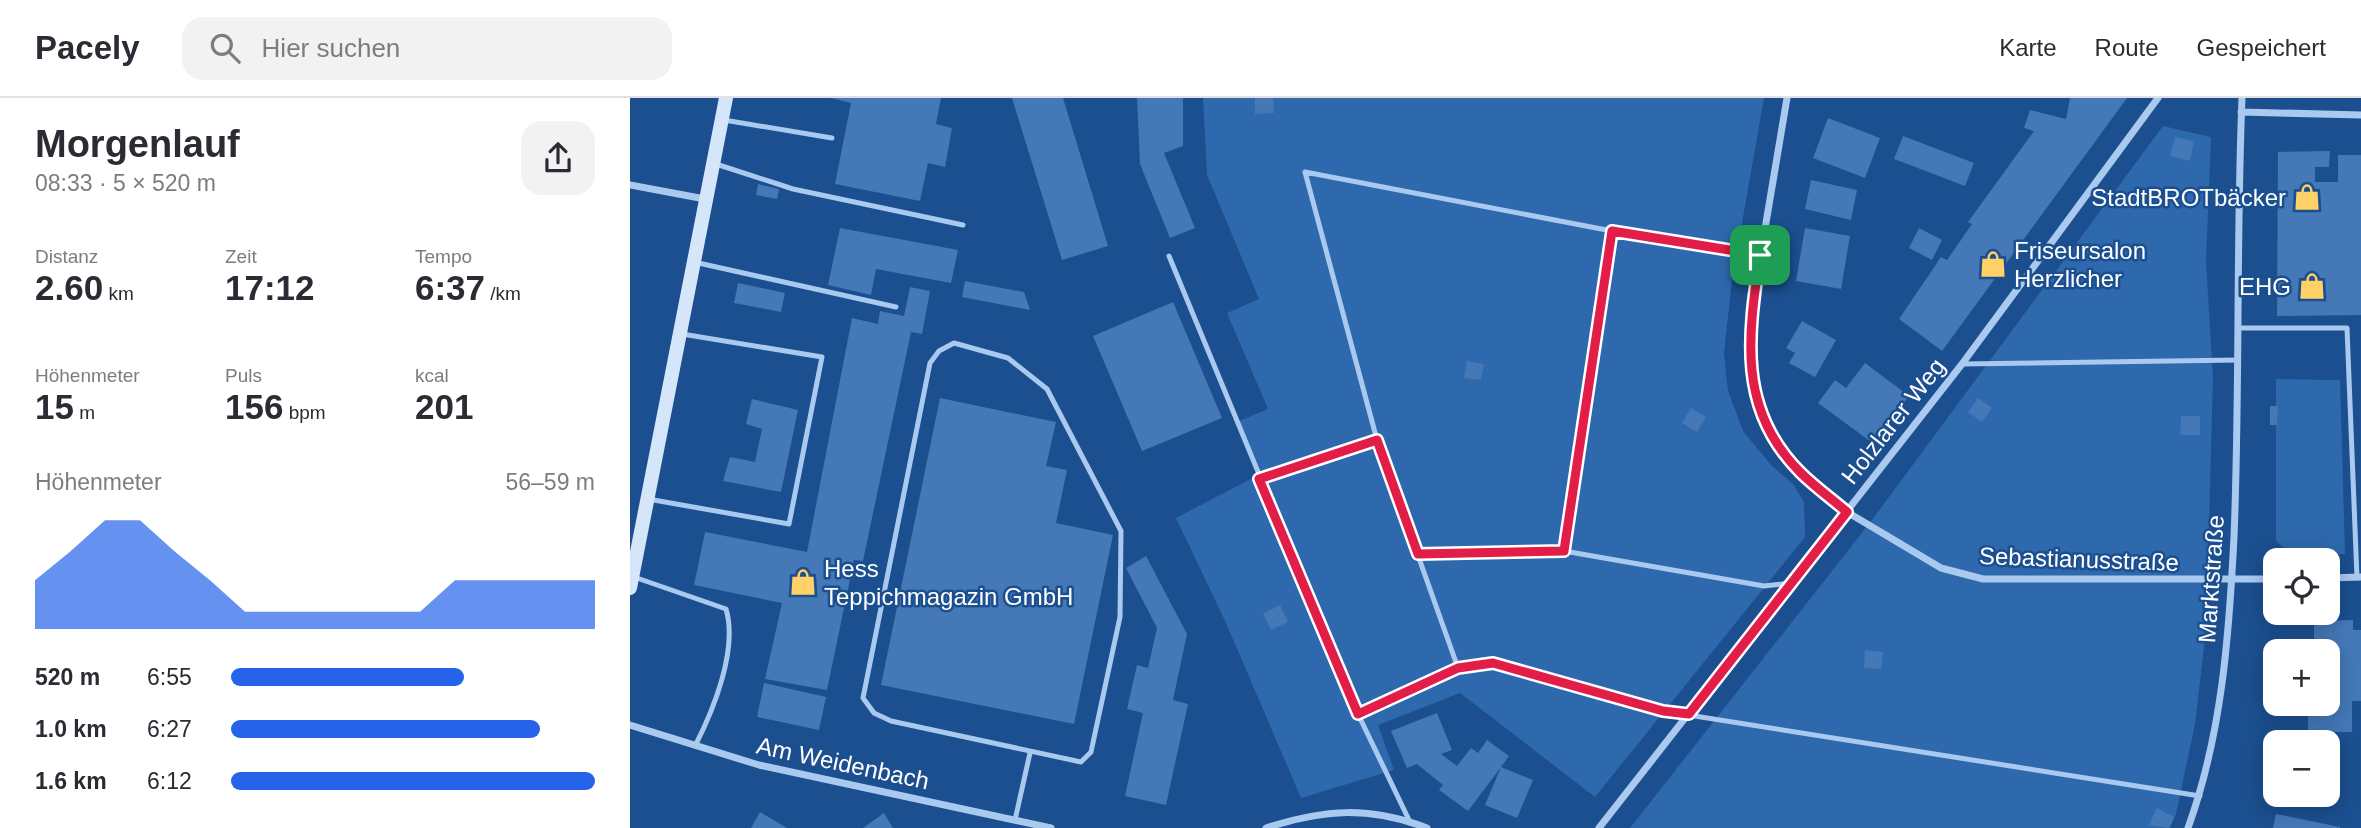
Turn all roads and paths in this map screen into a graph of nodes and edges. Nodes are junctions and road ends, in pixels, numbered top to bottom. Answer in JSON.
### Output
{"nodes":[{"id":1,"x":726,"y":98,"type":"edge"},
{"id":2,"x":1787,"y":98,"type":"edge"},
{"id":3,"x":2158,"y":98,"type":"edge"},
{"id":4,"x":2242,"y":98,"type":"edge"},
{"id":5,"x":2241,"y":112,"type":"junction"},
{"id":6,"x":2361,"y":115,"type":"edge"},
{"id":7,"x":721,"y":120,"type":"junction"},
{"id":8,"x":832,"y":138,"type":"dead end"},
{"id":9,"x":713,"y":163,"type":"junction"},
{"id":10,"x":630,"y":185,"type":"edge"},
{"id":11,"x":705,"y":199,"type":"junction"},
{"id":12,"x":963,"y":225,"type":"dead end"},
{"id":13,"x":1612,"y":231,"type":"junction"},
{"id":14,"x":1760,"y":255,"type":"junction"},
{"id":15,"x":1169,"y":256,"type":"dead end"},
{"id":16,"x":693,"y":262,"type":"junction"},
{"id":17,"x":896,"y":307,"type":"dead end"},
{"id":18,"x":2239,"y":328,"type":"junction"},
{"id":19,"x":679,"y":333,"type":"junction"},
{"id":20,"x":2238,"y":360,"type":"junction"},
{"id":21,"x":1962,"y":364,"type":"junction"},
{"id":22,"x":1377,"y":440,"type":"junction"},
{"id":23,"x":1259,"y":479,"type":"junction"},
{"id":24,"x":648,"y":499,"type":"junction"},
{"id":25,"x":1847,"y":512,"type":"junction"},
{"id":26,"x":1564,"y":551,"type":"junction"},
{"id":27,"x":1418,"y":554,"type":"junction"},
{"id":28,"x":2359,"y":577,"type":"edge"},
{"id":29,"x":2340,"y":578,"type":"edge"},
{"id":30,"x":2263,"y":580,"type":"edge"},
{"id":31,"x":2233,"y":581,"type":"junction"},
{"id":32,"x":631,"y":582,"type":"edge"},
{"id":33,"x":1792,"y":583,"type":"junction"},
{"id":34,"x":1458,"y":668,"type":"junction"},
{"id":35,"x":1358,"y":714,"type":"junction"},
{"id":36,"x":1689,"y":714,"type":"junction"},
{"id":37,"x":630,"y":725,"type":"edge"},
{"id":38,"x":695,"y":746,"type":"junction"},
{"id":39,"x":1030,"y":753,"type":"junction"},
{"id":40,"x":2200,"y":796,"type":"junction"},
{"id":41,"x":1015,"y":820,"type":"junction"},
{"id":42,"x":1410,"y":822,"type":"junction"},
{"id":43,"x":1034,"y":826,"type":"edge"},
{"id":44,"x":1051,"y":828,"type":"edge"},
{"id":45,"x":1266,"y":828,"type":"edge"},
{"id":46,"x":1427,"y":828,"type":"edge"},
{"id":47,"x":1599,"y":828,"type":"edge"},
{"id":48,"x":2188,"y":828,"type":"edge"}],
"edges":[{"from":1,"to":7,"type":"street"},
{"from":2,"to":14,"type":"street","name":"Sebastianusstraße"},
{"from":3,"to":21,"type":"street","name":"Holzlarer Weg"},
{"from":4,"to":5,"type":"street","name":"Marktstraße"},
{"from":5,"to":6,"type":"street"},
{"from":5,"to":18,"type":"street","name":"Marktstraße"},
{"from":7,"to":8,"type":"lane"},
{"from":7,"to":9,"type":"street"},
{"from":9,"to":11,"type":"street"},
{"from":9,"to":12,"type":"lane"},
{"from":10,"to":11,"type":"street"},
{"from":11,"to":16,"type":"street"},
{"from":13,"to":14,"type":"lane"},
{"from":13,"to":22,"type":"lane"},
{"from":13,"to":26,"type":"lane"},
{"from":14,"to":25,"type":"street","name":"Sebastianusstraße"},
{"from":15,"to":23,"type":"lane"},
{"from":16,"to":17,"type":"lane"},
{"from":16,"to":19,"type":"street"},
{"from":18,"to":20,"type":"street","name":"Marktstraße"},
{"from":18,"to":28,"type":"lane"},
{"from":19,"to":24,"type":"street"},
{"from":19,"to":24,"type":"lane"},
{"from":20,"to":21,"type":"lane"},
{"from":20,"to":31,"type":"street","name":"Marktstraße"},
{"from":21,"to":25,"type":"street","name":"Holzlarer Weg"},
{"from":22,"to":23,"type":"lane"},
{"from":22,"to":27,"type":"lane"},
{"from":23,"to":35,"type":"lane"},
{"from":24,"to":32,"type":"street"},
{"from":25,"to":31,"type":"street","name":"Sebastianusstraße"},
{"from":25,"to":33,"type":"street","name":"Holzlarer Weg"},
{"from":26,"to":27,"type":"lane"},
{"from":26,"to":33,"type":"lane"},
{"from":27,"to":34,"type":"lane"},
{"from":28,"to":29,"type":"street"},
{"from":30,"to":31,"type":"street","name":"Sebastianusstraße"},
{"from":31,"to":40,"type":"street","name":"Marktstraße"},
{"from":32,"to":38,"type":"lane"},
{"from":33,"to":36,"type":"street","name":"Holzlarer Weg"},
{"from":34,"to":35,"type":"lane"},
{"from":34,"to":36,"type":"lane"},
{"from":35,"to":42,"type":"lane"},
{"from":36,"to":40,"type":"lane"},
{"from":36,"to":47,"type":"street","name":"Holzlarer Weg"},
{"from":37,"to":38,"type":"street","name":"Am Weidenbach"},
{"from":38,"to":41,"type":"street","name":"Am Weidenbach"},
{"from":39,"to":39,"type":"lane"},
{"from":39,"to":41,"type":"lane"},
{"from":40,"to":48,"type":"street","name":"Marktstraße"},
{"from":41,"to":43,"type":"street","name":"Am Weidenbach"},
{"from":42,"to":45,"type":"street"},
{"from":42,"to":46,"type":"street"},
{"from":43,"to":44,"type":"street","name":"Am Weidenbach"}]}
